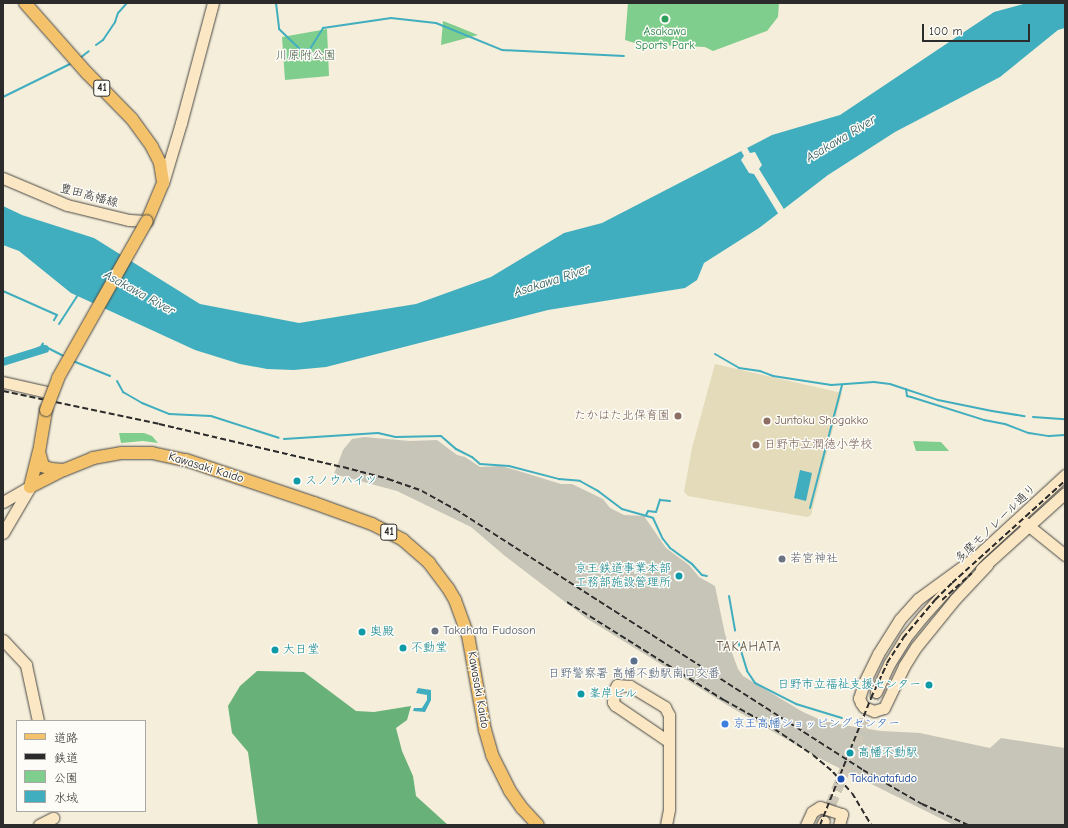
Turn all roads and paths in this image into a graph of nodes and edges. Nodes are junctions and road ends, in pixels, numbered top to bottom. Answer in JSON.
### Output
{"nodes":[{"id":1,"x":25,"y":3,"type":"edge"},
{"id":2,"x":213,"y":3,"type":"edge"},
{"id":3,"x":3,"y":178,"type":"edge"},
{"id":4,"x":163,"y":183,"type":"junction"},
{"id":5,"x":147,"y":221,"type":"junction"},
{"id":6,"x":3,"y":382,"type":"edge"},
{"id":7,"x":51,"y":393,"type":"junction"},
{"id":8,"x":39,"y":452,"type":"junction"},
{"id":9,"x":64,"y":470,"type":"junction"},
{"id":10,"x":1065,"y":475,"type":"edge"},
{"id":11,"x":30,"y":487,"type":"junction"},
{"id":12,"x":1065,"y":493,"type":"edge"},
{"id":13,"x":3,"y":502,"type":"edge"},
{"id":14,"x":1019,"y":518,"type":"junction"},
{"id":15,"x":1029,"y":526,"type":"junction"},
{"id":16,"x":4,"y":527,"type":"edge"},
{"id":17,"x":1065,"y":555,"type":"edge"},
{"id":18,"x":977,"y":556,"type":"junction"},
{"id":19,"x":987,"y":565,"type":"junction"},
{"id":20,"x":946,"y":593,"type":"junction"},
{"id":21,"x":3,"y":640,"type":"edge"},
{"id":22,"x":876,"y":692,"type":"tunnel mouth"},
{"id":23,"x":38,"y":720,"type":"edge"},
{"id":24,"x":668,"y":741,"type":"junction"},
{"id":25,"x":53,"y":818,"type":"edge"},
{"id":26,"x":841,"y":820,"type":"edge"},
{"id":27,"x":39,"y":825,"type":"edge"},
{"id":28,"x":538,"y":825,"type":"edge"},
{"id":29,"x":666,"y":825,"type":"edge"},
{"id":30,"x":806,"y":825,"type":"edge"}],
"edges":[{"from":1,"to":4,"type":"main road","number":"41"},
{"from":2,"to":4,"type":"main road"},
{"from":3,"to":5,"type":"main road","name":"豊田高幡線"},
{"from":4,"to":5,"type":"main road"},
{"from":5,"to":7,"type":"main road","bridge":true},
{"from":6,"to":7,"type":"main road"},
{"from":7,"to":8,"type":"main road","bridge":true},
{"from":8,"to":9,"type":"main road","number":"41"},
{"from":8,"to":11,"type":"main road"},
{"from":9,"to":11,"type":"main road","name":"Kawasaki Kaido","number":"41"},
{"from":9,"to":28,"type":"main road","name":"Kawasaki Kaido","number":"41"},
{"from":10,"to":14,"type":"main road","name":"多摩モノレール通り"},
{"from":11,"to":13,"type":"main road"},
{"from":11,"to":16,"type":"main road"},
{"from":12,"to":15,"type":"main road","name":"多摩モノレール通り"},
{"from":14,"to":15,"type":"main road"},
{"from":14,"to":18,"type":"main road","name":"多摩モノレール通り"},
{"from":15,"to":17,"type":"main road"},
{"from":15,"to":19,"type":"main road","name":"多摩モノレール通り"},
{"from":18,"to":19,"type":"main road"},
{"from":18,"to":20,"type":"main road","name":"多摩モノレール通り"},
{"from":19,"to":20,"type":"main road","name":"多摩モノレール通り"},
{"from":20,"to":22,"type":"main road","name":"多摩モノレール通り"},
{"from":21,"to":23,"type":"main road"},
{"from":24,"to":24,"type":"main road"},
{"from":24,"to":29,"type":"main road"},
{"from":25,"to":27,"type":"main road"},
{"from":26,"to":30,"type":"main road"}]}
